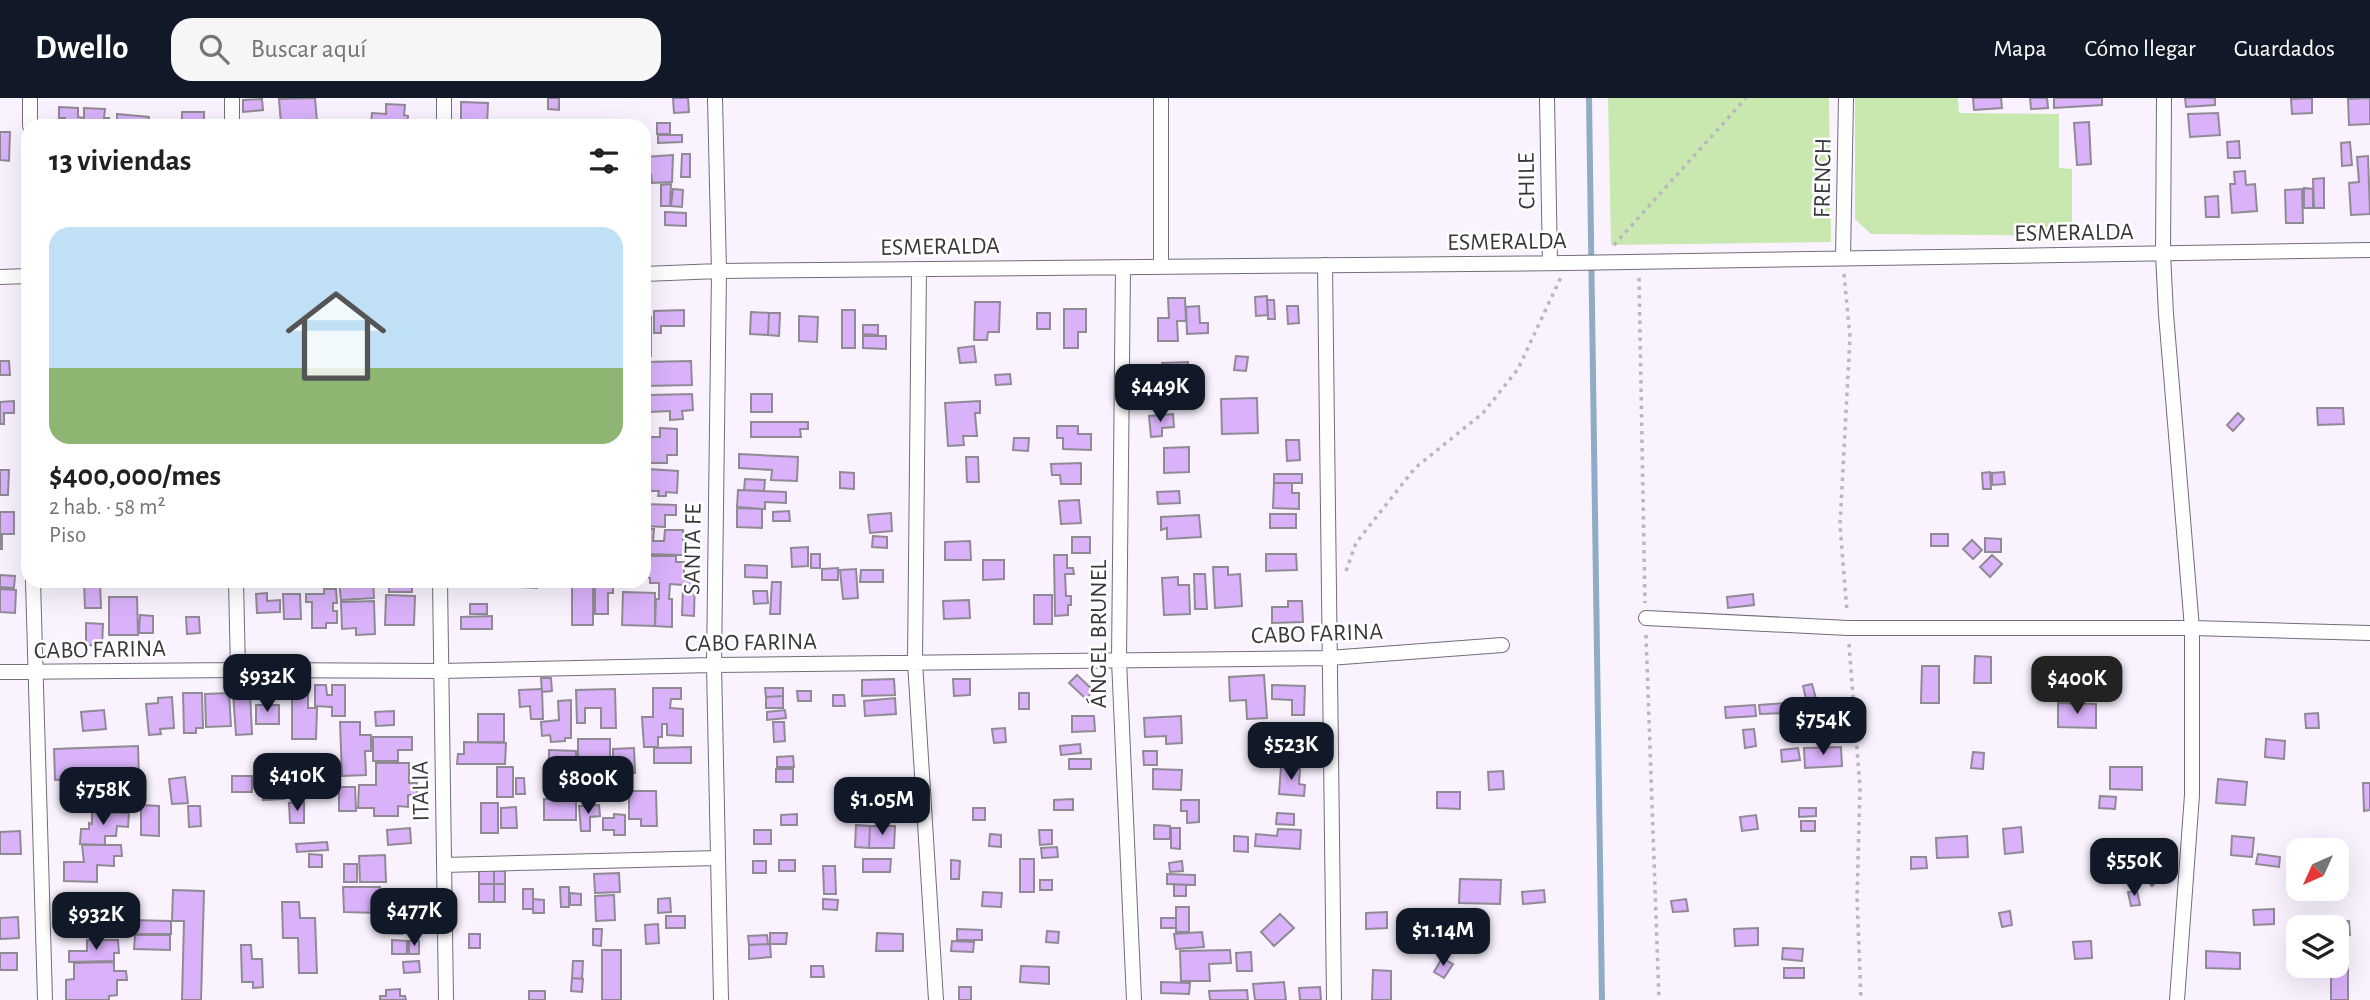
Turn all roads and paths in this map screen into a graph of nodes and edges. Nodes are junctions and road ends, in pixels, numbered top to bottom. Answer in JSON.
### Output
{"nodes":[{"id":1,"x":30,"y":98,"type":"edge"},
{"id":2,"x":232,"y":98,"type":"edge"},
{"id":3,"x":444,"y":98,"type":"edge"},
{"id":4,"x":715,"y":98,"type":"edge"},
{"id":5,"x":1161,"y":98,"type":"edge"},
{"id":6,"x":1547,"y":98,"type":"edge"},
{"id":7,"x":1746,"y":98,"type":"edge"},
{"id":8,"x":1846,"y":98,"type":"edge"},
{"id":9,"x":2164,"y":98,"type":"edge"},
{"id":10,"x":30,"y":119,"type":"edge"},
{"id":11,"x":232,"y":119,"type":"edge"},
{"id":12,"x":444,"y":119,"type":"edge"},
{"id":13,"x":2370,"y":250,"type":"edge"},
{"id":14,"x":2163,"y":254,"type":"junction"},
{"id":15,"x":1843,"y":258,"type":"junction"},
{"id":16,"x":1550,"y":263,"type":"junction"},
{"id":17,"x":1570,"y":263,"type":"junction"},
{"id":18,"x":1604,"y":263,"type":"junction"},
{"id":19,"x":1325,"y":265,"type":"junction"},
{"id":20,"x":1124,"y":267,"type":"junction"},
{"id":21,"x":1161,"y":267,"type":"junction"},
{"id":22,"x":919,"y":269,"type":"junction"},
{"id":23,"x":719,"y":271,"type":"junction"},
{"id":24,"x":651,"y":274,"type":"edge"},
{"id":25,"x":21,"y":276,"type":"edge"},
{"id":26,"x":0,"y":277,"type":"edge"},
{"id":27,"x":1343,"y":577,"type":"dead end"},
{"id":28,"x":33,"y":588,"type":"edge"},
{"id":29,"x":236,"y":588,"type":"edge"},
{"id":30,"x":440,"y":588,"type":"edge"},
{"id":31,"x":1646,"y":618,"type":"dead end"},
{"id":32,"x":2192,"y":628,"type":"junction"},
{"id":33,"x":2370,"y":633,"type":"edge"},
{"id":34,"x":1502,"y":645,"type":"dead end"},
{"id":35,"x":1329,"y":657,"type":"junction"},
{"id":36,"x":1119,"y":660,"type":"junction"},
{"id":37,"x":915,"y":662,"type":"junction"},
{"id":38,"x":714,"y":665,"type":"junction"},
{"id":39,"x":239,"y":670,"type":"junction"},
{"id":40,"x":441,"y":671,"type":"junction"},
{"id":41,"x":0,"y":672,"type":"edge"},
{"id":42,"x":36,"y":672,"type":"junction"},
{"id":43,"x":717,"y":858,"type":"junction"},
{"id":44,"x":444,"y":865,"type":"junction"},
{"id":45,"x":46,"y":1000,"type":"edge"},
{"id":46,"x":446,"y":1000,"type":"edge"},
{"id":47,"x":721,"y":1000,"type":"edge"},
{"id":48,"x":936,"y":1000,"type":"edge"},
{"id":49,"x":1133,"y":1000,"type":"edge"},
{"id":50,"x":1334,"y":1000,"type":"edge"},
{"id":51,"x":2177,"y":1000,"type":"edge"}],
"edges":[{"from":1,"to":10,"type":"street"},
{"from":2,"to":11,"type":"street"},
{"from":3,"to":12,"type":"street"},
{"from":4,"to":23,"type":"street","name":"SANTA FE"},
{"from":5,"to":21,"type":"street"},
{"from":6,"to":16,"type":"street","name":"CHILE"},
{"from":7,"to":18,"type":"path"},
{"from":8,"to":15,"type":"street","name":"FRENCH"},
{"from":9,"to":14,"type":"street"},
{"from":13,"to":14,"type":"street","name":"ESMERALDA"},
{"from":14,"to":15,"type":"street","name":"ESMERALDA"},
{"from":14,"to":32,"type":"street"},
{"from":15,"to":18,"type":"street","name":"ESMERALDA"},
{"from":16,"to":17,"type":"street","name":"ESMERALDA"},
{"from":16,"to":19,"type":"street","name":"ESMERALDA"},
{"from":17,"to":18,"type":"street","name":"ESMERALDA"},
{"from":17,"to":27,"type":"path"},
{"from":19,"to":21,"type":"street","name":"ESMERALDA"},
{"from":19,"to":35,"type":"street"},
{"from":20,"to":21,"type":"street","name":"ESMERALDA"},
{"from":20,"to":22,"type":"street","name":"ESMERALDA"},
{"from":20,"to":36,"type":"street","name":"ÁNGEL BRUNEL"},
{"from":22,"to":23,"type":"street","name":"ESMERALDA"},
{"from":22,"to":37,"type":"street"},
{"from":23,"to":24,"type":"street","name":"ESMERALDA"},
{"from":23,"to":38,"type":"street","name":"SANTA FE"},
{"from":25,"to":26,"type":"street"},
{"from":28,"to":42,"type":"street"},
{"from":29,"to":39,"type":"street"},
{"from":30,"to":40,"type":"street","name":"ITALIA"},
{"from":31,"to":32,"type":"street"},
{"from":32,"to":33,"type":"street"},
{"from":32,"to":51,"type":"street"},
{"from":34,"to":35,"type":"street","name":"CABO FARINA"},
{"from":35,"to":36,"type":"street","name":"CABO FARINA"},
{"from":35,"to":50,"type":"street"},
{"from":36,"to":37,"type":"street","name":"CABO FARINA"},
{"from":36,"to":49,"type":"street","name":"ÁNGEL BRUNEL"},
{"from":37,"to":38,"type":"street","name":"CABO FARINA"},
{"from":37,"to":48,"type":"street"},
{"from":38,"to":40,"type":"street","name":"CABO FARINA"},
{"from":38,"to":43,"type":"street","name":"SANTA FE"},
{"from":39,"to":40,"type":"street","name":"CABO FARINA"},
{"from":39,"to":42,"type":"street","name":"CABO FARINA"},
{"from":40,"to":44,"type":"street","name":"ITALIA"},
{"from":41,"to":42,"type":"street","name":"CABO FARINA"},
{"from":42,"to":45,"type":"street"},
{"from":43,"to":44,"type":"street"},
{"from":43,"to":47,"type":"street","name":"SANTA FE"},
{"from":44,"to":46,"type":"street","name":"ITALIA"}]}
